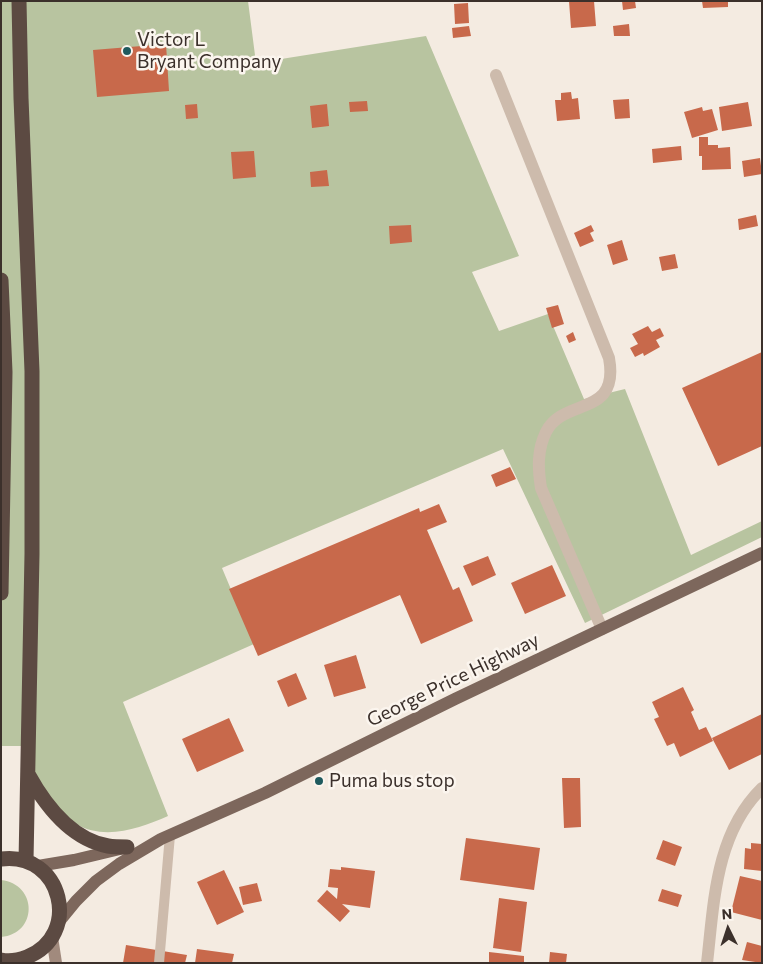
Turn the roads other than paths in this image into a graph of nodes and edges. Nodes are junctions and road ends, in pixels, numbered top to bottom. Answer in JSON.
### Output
{"nodes":[{"id":1,"x":19,"y":1,"type":"edge"},
{"id":2,"x":496,"y":75,"type":"dead end"},
{"id":3,"x":1,"y":280,"type":"edge"},
{"id":4,"x":762,"y":553,"type":"edge"},
{"id":5,"x":1,"y":594,"type":"edge"},
{"id":6,"x":602,"y":629,"type":"junction"},
{"id":7,"x":28,"y":774,"type":"junction"},
{"id":8,"x":762,"y":788,"type":"edge"},
{"id":9,"x":165,"y":837,"type":"junction"},
{"id":10,"x":127,"y":847,"type":"junction"},
{"id":11,"x":1,"y":860,"type":"edge"},
{"id":12,"x":32,"y":863,"type":"junction"},
{"id":13,"x":55,"y":930,"type":"junction"},
{"id":14,"x":5,"y":961,"type":"edge"},
{"id":15,"x":56,"y":963,"type":"edge"},
{"id":16,"x":158,"y":963,"type":"edge"},
{"id":17,"x":707,"y":963,"type":"edge"}],
"edges":[{"from":1,"to":7,"type":"highway"},
{"from":2,"to":6,"type":"street"},
{"from":3,"to":5,"type":"highway"},
{"from":4,"to":6,"type":"main road","name":"George Price Highway"},
{"from":6,"to":9,"type":"main road","name":"George Price Highway"},
{"from":7,"to":10,"type":"highway"},
{"from":7,"to":12,"type":"highway"},
{"from":8,"to":17,"type":"street"},
{"from":9,"to":10,"type":"main road","name":"George Price Highway"},
{"from":9,"to":13,"type":"main road","name":"George Price Highway"},
{"from":9,"to":16,"type":"lane"},
{"from":10,"to":12,"type":"main road","name":"George Price Highway"},
{"from":11,"to":12,"type":"highway"},
{"from":12,"to":13,"type":"highway"},
{"from":13,"to":14,"type":"highway"},
{"from":13,"to":15,"type":"main road"}]}
